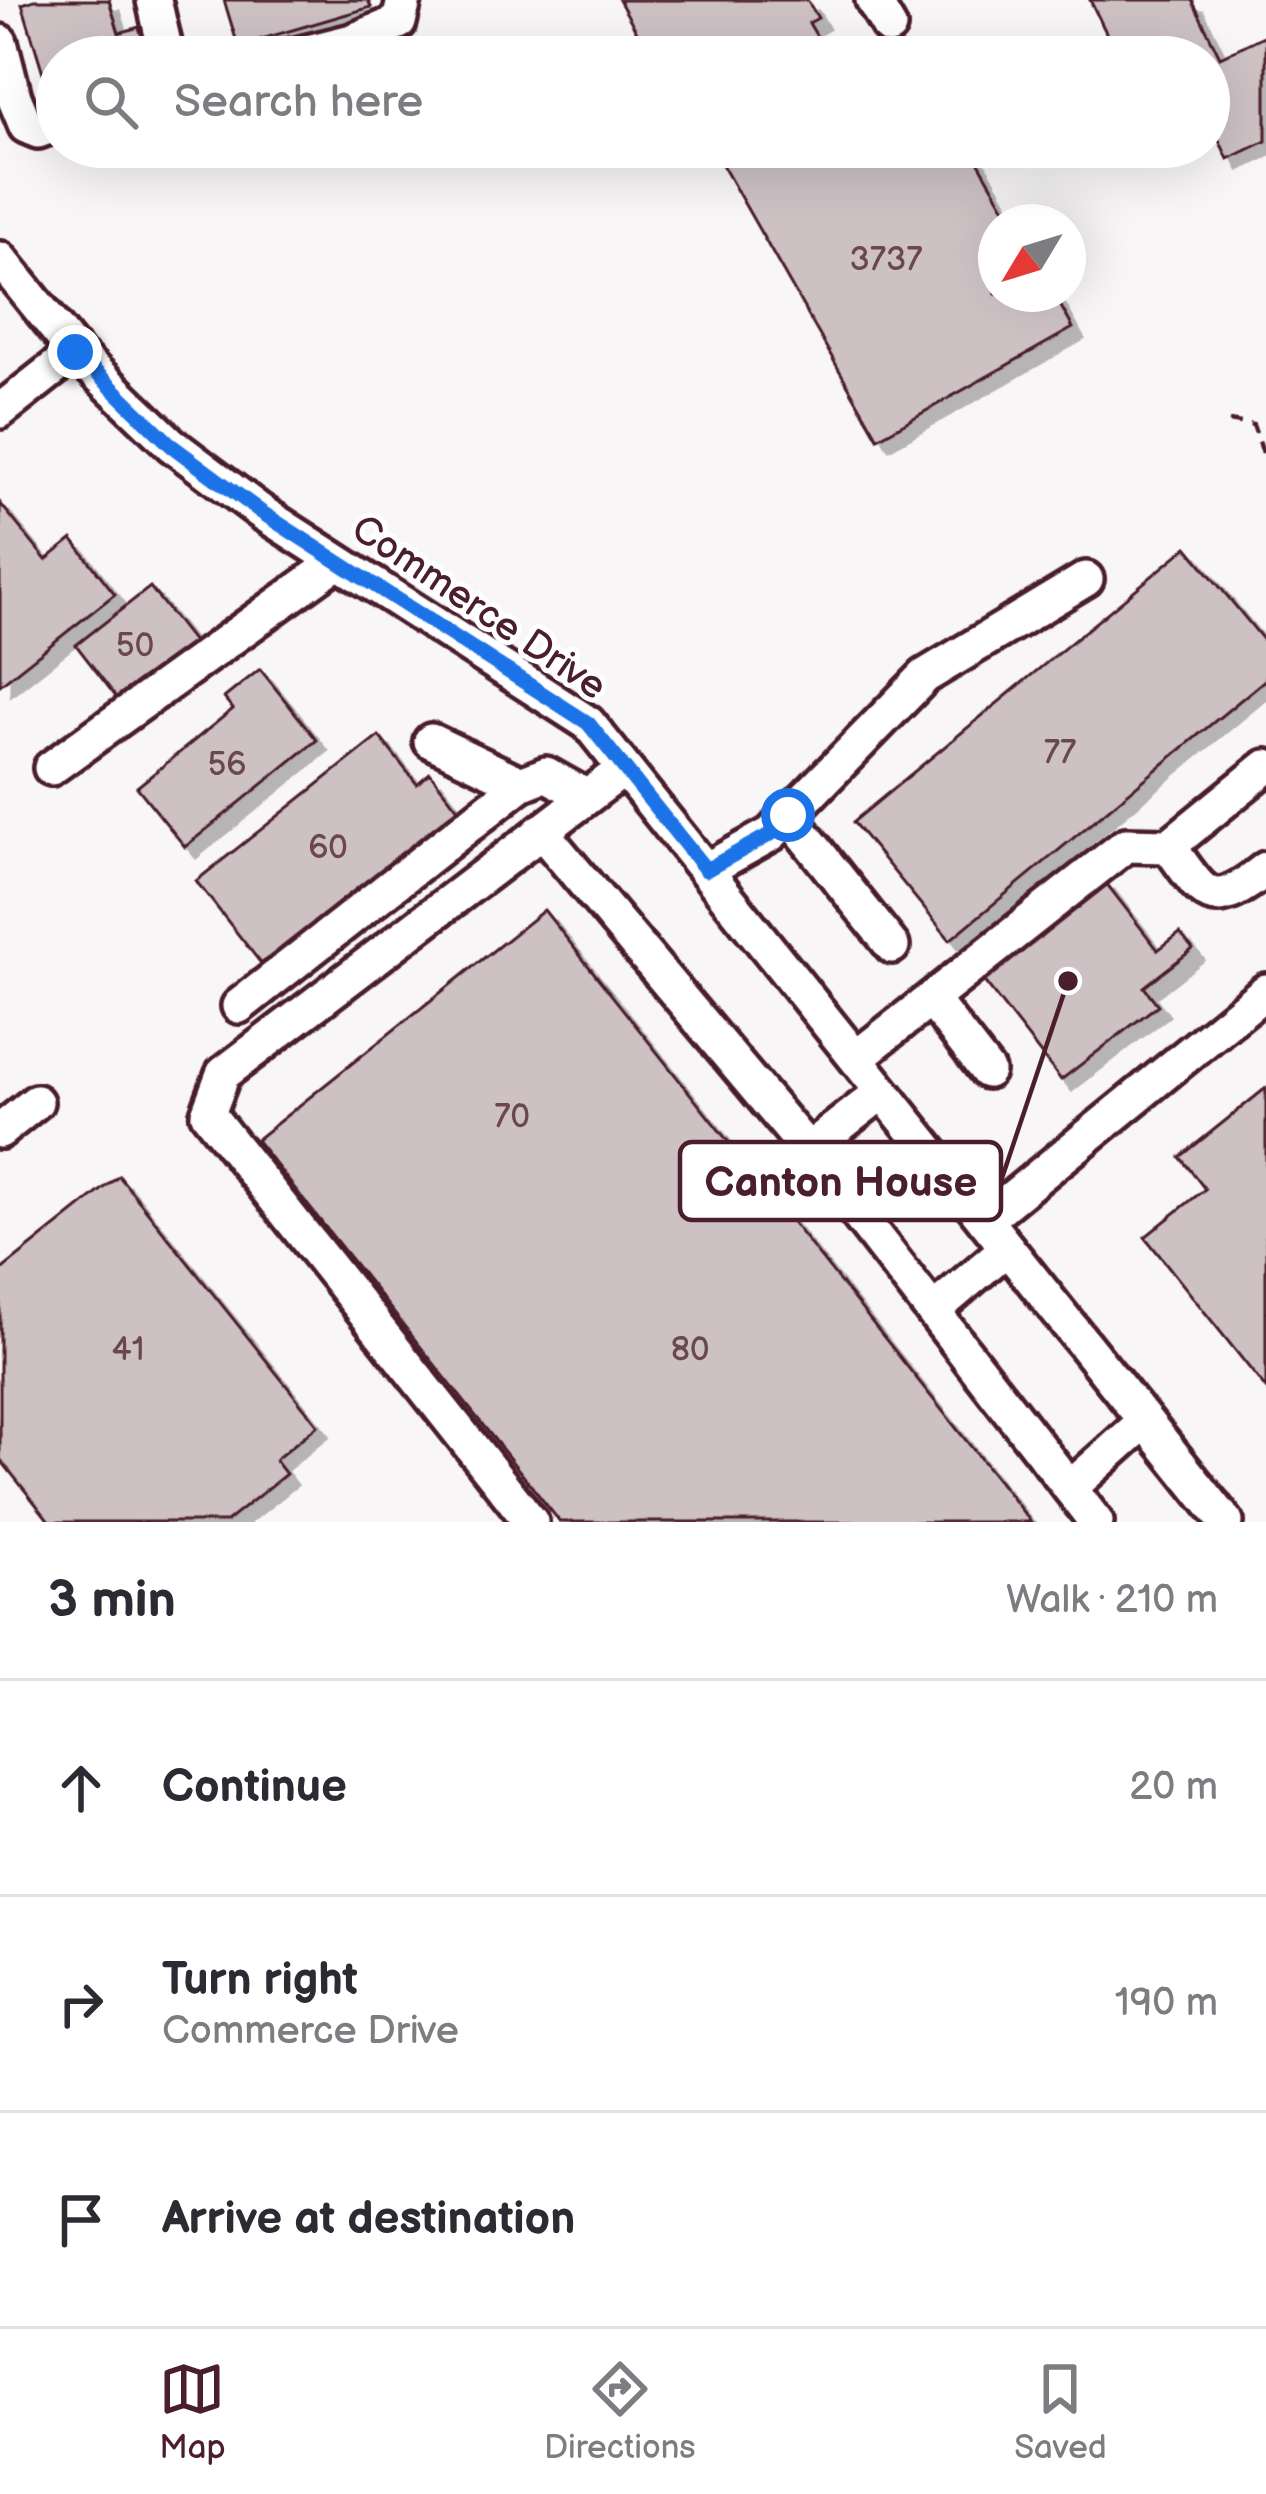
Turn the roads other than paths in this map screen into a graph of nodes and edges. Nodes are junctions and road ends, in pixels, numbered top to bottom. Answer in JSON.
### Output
{"nodes":[{"id":1,"x":154,"y":0,"type":"edge"},
{"id":2,"x":404,"y":0,"type":"edge"},
{"id":3,"x":162,"y":36,"type":"edge"},
{"id":4,"x":364,"y":36,"type":"edge"},
{"id":5,"x":0,"y":42,"type":"edge"},
{"id":6,"x":11,"y":118,"type":"edge"},
{"id":7,"x":0,"y":259,"type":"edge"},
{"id":8,"x":75,"y":352,"type":"junction"},
{"id":9,"x":0,"y":411,"type":"edge"},
{"id":10,"x":338,"y":562,"type":"junction"},
{"id":11,"x":1086,"y":579,"type":"dead end"},
{"id":12,"x":431,"y":741,"type":"dead end"},
{"id":13,"x":1266,"y":767,"type":"edge"},
{"id":14,"x":51,"y":768,"type":"dead end"},
{"id":15,"x":624,"y":769,"type":"junction"},
{"id":16,"x":521,"y":784,"type":"junction"},
{"id":17,"x":587,"y":796,"type":"junction"},
{"id":18,"x":788,"y":815,"type":"junction"},
{"id":19,"x":542,"y":831,"type":"junction"},
{"id":20,"x":1169,"y":846,"type":"junction"},
{"id":21,"x":1266,"y":869,"type":"edge"},
{"id":22,"x":706,"y":870,"type":"junction"},
{"id":23,"x":892,"y":946,"type":"dead end"},
{"id":24,"x":1266,"y":991,"type":"edge"},
{"id":25,"x":931,"y":999,"type":"junction"},
{"id":26,"x":239,"y":1006,"type":"dead end"},
{"id":27,"x":856,"y":1058,"type":"junction"},
{"id":28,"x":987,"y":1071,"type":"dead end"},
{"id":29,"x":882,"y":1092,"type":"junction"},
{"id":30,"x":36,"y":1102,"type":"dead end"},
{"id":31,"x":0,"y":1131,"type":"edge"},
{"id":32,"x":808,"y":1150,"type":"junction"},
{"id":33,"x":985,"y":1220,"type":"junction"},
{"id":34,"x":1007,"y":1248,"type":"junction"},
{"id":35,"x":932,"y":1311,"type":"junction"},
{"id":36,"x":1145,"y":1421,"type":"junction"},
{"id":37,"x":1070,"y":1488,"type":"junction"},
{"id":38,"x":531,"y":1522,"type":"edge"},
{"id":39,"x":1096,"y":1522,"type":"edge"},
{"id":40,"x":1226,"y":1522,"type":"edge"}],
"edges":[{"from":1,"to":3,"type":"street"},
{"from":2,"to":4,"type":"street"},
{"from":5,"to":6,"type":"street"},
{"from":7,"to":8,"type":"street","name":"Commerce Drive"},
{"from":8,"to":9,"type":"street"},
{"from":8,"to":10,"type":"street","name":"Commerce Drive"},
{"from":10,"to":14,"type":"street"},
{"from":10,"to":15,"type":"street","name":"Commerce Drive"},
{"from":11,"to":18,"type":"street"},
{"from":12,"to":16,"type":"street"},
{"from":13,"to":20,"type":"street"},
{"from":15,"to":17,"type":"street"},
{"from":15,"to":22,"type":"street","name":"Commerce Drive"},
{"from":16,"to":17,"type":"street"},
{"from":16,"to":26,"type":"street"},
{"from":17,"to":19,"type":"street"},
{"from":18,"to":22,"type":"street"},
{"from":18,"to":23,"type":"street"},
{"from":19,"to":32,"type":"street"},
{"from":19,"to":38,"type":"street"},
{"from":20,"to":21,"type":"street"},
{"from":20,"to":25,"type":"street"},
{"from":22,"to":27,"type":"street","name":"Commerce Drive"},
{"from":24,"to":33,"type":"street"},
{"from":25,"to":27,"type":"street"},
{"from":25,"to":28,"type":"street"},
{"from":27,"to":29,"type":"street","name":"Commerce Drive"},
{"from":29,"to":32,"type":"street"},
{"from":29,"to":33,"type":"street","name":"Commerce Drive"},
{"from":30,"to":31,"type":"street"},
{"from":32,"to":35,"type":"street"},
{"from":33,"to":34,"type":"street","name":"Commerce Drive"},
{"from":34,"to":35,"type":"street"},
{"from":34,"to":36,"type":"street","name":"Commerce Drive"},
{"from":35,"to":37,"type":"street"},
{"from":36,"to":37,"type":"street"},
{"from":36,"to":40,"type":"street","name":"Commerce Drive"},
{"from":37,"to":39,"type":"street"}]}
